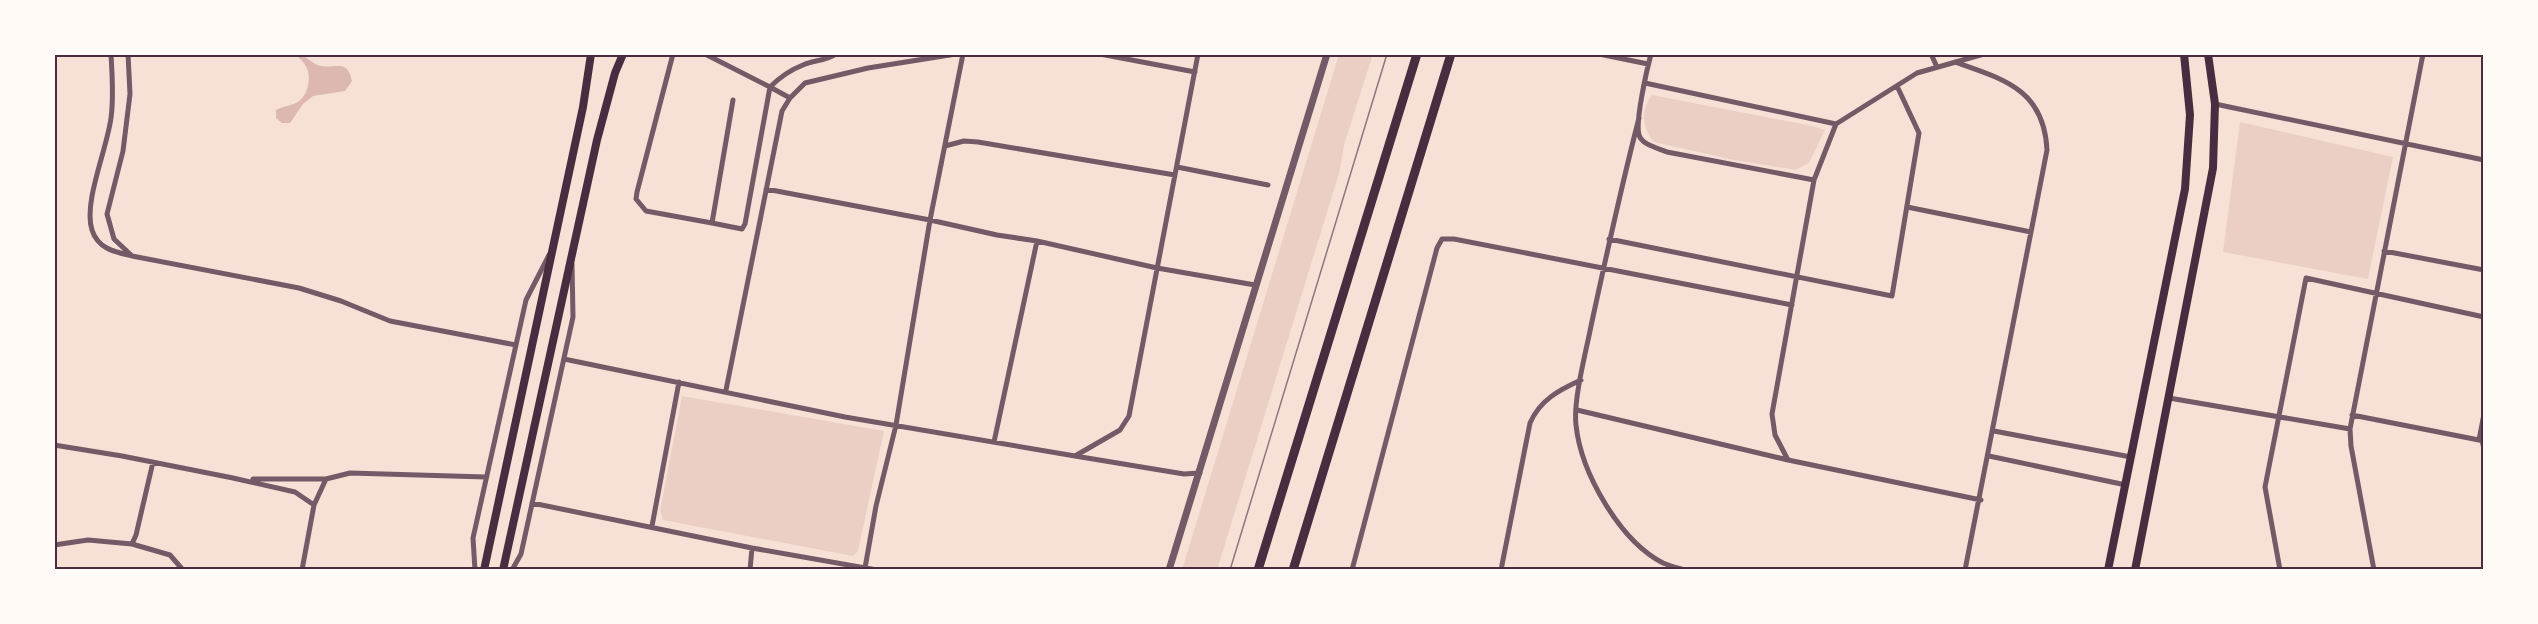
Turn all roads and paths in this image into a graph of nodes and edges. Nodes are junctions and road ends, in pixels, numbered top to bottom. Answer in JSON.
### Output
{"nodes":[{"id":1,"x":111,"y":54,"type":"edge"},
{"id":2,"x":128,"y":54,"type":"edge"},
{"id":3,"x":591,"y":54,"type":"edge"},
{"id":4,"x":621,"y":54,"type":"edge"},
{"id":5,"x":673,"y":54,"type":"edge"},
{"id":6,"x":705,"y":54,"type":"edge"},
{"id":7,"x":837,"y":54,"type":"edge"},
{"id":8,"x":956,"y":54,"type":"edge"},
{"id":9,"x":963,"y":54,"type":"edge"},
{"id":10,"x":1100,"y":54,"type":"edge"},
{"id":11,"x":1198,"y":54,"type":"edge"},
{"id":12,"x":1327,"y":54,"type":"edge"},
{"id":13,"x":1417,"y":54,"type":"edge"},
{"id":14,"x":1451,"y":54,"type":"edge"},
{"id":15,"x":1599,"y":54,"type":"edge"},
{"id":16,"x":1651,"y":54,"type":"edge"},
{"id":17,"x":1931,"y":54,"type":"edge"},
{"id":18,"x":1984,"y":54,"type":"edge"},
{"id":19,"x":2184,"y":54,"type":"edge"},
{"id":20,"x":2208,"y":54,"type":"edge"},
{"id":21,"x":2423,"y":54,"type":"edge"},
{"id":22,"x":1954,"y":62,"type":"junction"},
{"id":23,"x":1648,"y":64,"type":"junction"},
{"id":24,"x":1937,"y":68,"type":"junction"},
{"id":25,"x":1195,"y":72,"type":"junction"},
{"id":26,"x":1645,"y":83,"type":"junction"},
{"id":27,"x":1897,"y":86,"type":"junction"},
{"id":28,"x":770,"y":87,"type":"junction"},
{"id":29,"x":790,"y":98,"type":"junction"},
{"id":30,"x":733,"y":100,"type":"dead end"},
{"id":31,"x":2215,"y":104,"type":"junction"},
{"id":32,"x":1639,"y":118,"type":"junction"},
{"id":33,"x":1836,"y":124,"type":"junction"},
{"id":34,"x":2405,"y":145,"type":"junction"},
{"id":35,"x":945,"y":146,"type":"junction"},
{"id":36,"x":2484,"y":160,"type":"edge"},
{"id":37,"x":1177,"y":167,"type":"junction"},
{"id":38,"x":1175,"y":175,"type":"junction"},
{"id":39,"x":1814,"y":180,"type":"junction"},
{"id":40,"x":1269,"y":185,"type":"dead end"},
{"id":41,"x":766,"y":189,"type":"junction"},
{"id":42,"x":1907,"y":207,"type":"junction"},
{"id":43,"x":930,"y":220,"type":"junction"},
{"id":44,"x":712,"y":223,"type":"junction"},
{"id":45,"x":2031,"y":232,"type":"junction"},
{"id":46,"x":1609,"y":239,"type":"junction"},
{"id":47,"x":1037,"y":241,"type":"junction"},
{"id":48,"x":554,"y":246,"type":"junction"},
{"id":49,"x":2385,"y":251,"type":"junction"},
{"id":50,"x":572,"y":253,"type":"junction"},
{"id":51,"x":132,"y":256,"type":"junction"},
{"id":52,"x":1157,"y":268,"type":"junction"},
{"id":53,"x":1603,"y":268,"type":"junction"},
{"id":54,"x":2484,"y":270,"type":"edge"},
{"id":55,"x":1797,"y":278,"type":"junction"},
{"id":56,"x":1256,"y":285,"type":"junction"},
{"id":57,"x":2375,"y":293,"type":"junction"},
{"id":58,"x":1792,"y":305,"type":"junction"},
{"id":59,"x":2484,"y":317,"type":"edge"},
{"id":60,"x":516,"y":345,"type":"junction"},
{"id":61,"x":564,"y":359,"type":"junction"},
{"id":62,"x":1581,"y":380,"type":"junction"},
{"id":63,"x":679,"y":382,"type":"junction"},
{"id":64,"x":726,"y":390,"type":"junction"},
{"id":65,"x":2169,"y":398,"type":"junction"},
{"id":66,"x":1577,"y":410,"type":"junction"},
{"id":67,"x":2484,"y":414,"type":"edge"},
{"id":68,"x":2352,"y":415,"type":"junction"},
{"id":69,"x":2278,"y":417,"type":"junction"},
{"id":70,"x":896,"y":425,"type":"junction"},
{"id":71,"x":2350,"y":429,"type":"junction"},
{"id":72,"x":1994,"y":431,"type":"junction"},
{"id":73,"x":2482,"y":440,"type":"edge"},
{"id":74,"x":994,"y":442,"type":"junction"},
{"id":75,"x":54,"y":446,"type":"edge"},
{"id":76,"x":2484,"y":449,"type":"edge"},
{"id":77,"x":1076,"y":456,"type":"junction"},
{"id":78,"x":1989,"y":456,"type":"junction"},
{"id":79,"x":2131,"y":458,"type":"junction"},
{"id":80,"x":1788,"y":460,"type":"junction"},
{"id":81,"x":153,"y":462,"type":"junction"},
{"id":82,"x":1200,"y":473,"type":"junction"},
{"id":83,"x":486,"y":477,"type":"junction"},
{"id":84,"x":233,"y":478,"type":"junction"},
{"id":85,"x":326,"y":479,"type":"junction"},
{"id":86,"x":2126,"y":485,"type":"junction"},
{"id":87,"x":1981,"y":500,"type":"junction"},
{"id":88,"x":532,"y":502,"type":"junction"},
{"id":89,"x":314,"y":505,"type":"junction"},
{"id":90,"x":652,"y":526,"type":"junction"},
{"id":91,"x":132,"y":544,"type":"junction"},
{"id":92,"x":54,"y":545,"type":"edge"},
{"id":93,"x":752,"y":548,"type":"junction"},
{"id":94,"x":866,"y":568,"type":"junction"},
{"id":95,"x":750,"y":569,"type":"edge"},
{"id":96,"x":183,"y":570,"type":"edge"},
{"id":97,"x":302,"y":570,"type":"edge"},
{"id":98,"x":475,"y":570,"type":"edge"},
{"id":99,"x":484,"y":570,"type":"edge"},
{"id":100,"x":503,"y":570,"type":"edge"},
{"id":101,"x":512,"y":570,"type":"edge"},
{"id":102,"x":878,"y":570,"type":"edge"},
{"id":103,"x":1169,"y":570,"type":"edge"},
{"id":104,"x":1258,"y":570,"type":"edge"},
{"id":105,"x":1293,"y":570,"type":"edge"},
{"id":106,"x":1352,"y":570,"type":"edge"},
{"id":107,"x":1501,"y":570,"type":"edge"},
{"id":108,"x":1685,"y":570,"type":"edge"},
{"id":109,"x":1965,"y":570,"type":"edge"},
{"id":110,"x":2109,"y":570,"type":"edge"},
{"id":111,"x":2135,"y":570,"type":"edge"},
{"id":112,"x":2280,"y":570,"type":"edge"},
{"id":113,"x":2374,"y":570,"type":"edge"}],
"edges":[{"from":1,"to":51,"type":"street"},
{"from":2,"to":51,"type":"street"},
{"from":3,"to":48,"type":"main road"},
{"from":4,"to":50,"type":"main road"},
{"from":5,"to":44,"type":"street"},
{"from":6,"to":28,"type":"street"},
{"from":7,"to":28,"type":"street"},
{"from":8,"to":29,"type":"street"},
{"from":9,"to":35,"type":"street"},
{"from":10,"to":25,"type":"street"},
{"from":11,"to":25,"type":"street"},
{"from":12,"to":56,"type":"street"},
{"from":13,"to":104,"type":"highway"},
{"from":14,"to":105,"type":"highway"},
{"from":15,"to":23,"type":"street"},
{"from":16,"to":23,"type":"street"},
{"from":17,"to":24,"type":"street"},
{"from":18,"to":22,"type":"street"},
{"from":19,"to":79,"type":"main road"},
{"from":20,"to":31,"type":"main road"},
{"from":21,"to":34,"type":"street"},
{"from":22,"to":24,"type":"street"},
{"from":22,"to":45,"type":"street"},
{"from":23,"to":26,"type":"street"},
{"from":24,"to":27,"type":"street"},
{"from":25,"to":37,"type":"street"},
{"from":26,"to":32,"type":"street"},
{"from":26,"to":33,"type":"street"},
{"from":27,"to":33,"type":"street"},
{"from":27,"to":42,"type":"street"},
{"from":28,"to":29,"type":"street"},
{"from":28,"to":44,"type":"street"},
{"from":29,"to":41,"type":"street"},
{"from":30,"to":44,"type":"street"},
{"from":31,"to":34,"type":"street"},
{"from":31,"to":65,"type":"main road"},
{"from":32,"to":39,"type":"street"},
{"from":32,"to":46,"type":"street"},
{"from":33,"to":39,"type":"street"},
{"from":34,"to":36,"type":"street"},
{"from":34,"to":49,"type":"street"},
{"from":35,"to":38,"type":"street"},
{"from":35,"to":43,"type":"street"},
{"from":37,"to":38,"type":"street"},
{"from":37,"to":40,"type":"street"},
{"from":38,"to":52,"type":"street"},
{"from":39,"to":55,"type":"street"},
{"from":41,"to":43,"type":"street"},
{"from":41,"to":64,"type":"street"},
{"from":42,"to":45,"type":"street"},
{"from":42,"to":55,"type":"street"},
{"from":43,"to":47,"type":"street"},
{"from":43,"to":70,"type":"street"},
{"from":45,"to":72,"type":"street"},
{"from":46,"to":53,"type":"street"},
{"from":46,"to":55,"type":"street"},
{"from":47,"to":52,"type":"street"},
{"from":47,"to":74,"type":"street"},
{"from":48,"to":60,"type":"street"},
{"from":48,"to":99,"type":"main road"},
{"from":49,"to":54,"type":"street"},
{"from":49,"to":57,"type":"street"},
{"from":50,"to":61,"type":"street"},
{"from":50,"to":100,"type":"main road"},
{"from":51,"to":60,"type":"street"},
{"from":52,"to":56,"type":"street"},
{"from":52,"to":77,"type":"street"},
{"from":53,"to":58,"type":"street"},
{"from":53,"to":62,"type":"street"},
{"from":53,"to":106,"type":"street"},
{"from":55,"to":58,"type":"street"},
{"from":56,"to":82,"type":"street"},
{"from":57,"to":59,"type":"street"},
{"from":57,"to":68,"type":"street"},
{"from":57,"to":69,"type":"street"},
{"from":58,"to":80,"type":"street"},
{"from":60,"to":83,"type":"street"},
{"from":61,"to":63,"type":"street"},
{"from":61,"to":88,"type":"street"},
{"from":62,"to":66,"type":"street"},
{"from":62,"to":107,"type":"street"},
{"from":63,"to":64,"type":"street"},
{"from":63,"to":90,"type":"street"},
{"from":64,"to":70,"type":"street"},
{"from":65,"to":69,"type":"street"},
{"from":65,"to":111,"type":"main road"},
{"from":66,"to":80,"type":"street"},
{"from":66,"to":108,"type":"street"},
{"from":67,"to":73,"type":"street"},
{"from":68,"to":71,"type":"street"},
{"from":68,"to":73,"type":"street"},
{"from":69,"to":71,"type":"street"},
{"from":69,"to":112,"type":"street"},
{"from":70,"to":74,"type":"street"},
{"from":70,"to":94,"type":"street"},
{"from":71,"to":113,"type":"street"},
{"from":72,"to":78,"type":"street"},
{"from":72,"to":79,"type":"street"},
{"from":73,"to":76,"type":"street"},
{"from":74,"to":77,"type":"street"},
{"from":75,"to":81,"type":"street"},
{"from":77,"to":82,"type":"street"},
{"from":78,"to":86,"type":"street"},
{"from":78,"to":87,"type":"street"},
{"from":79,"to":86,"type":"main road"},
{"from":80,"to":87,"type":"street"},
{"from":81,"to":84,"type":"street"},
{"from":81,"to":91,"type":"street"},
{"from":82,"to":103,"type":"street"},
{"from":83,"to":85,"type":"street"},
{"from":83,"to":98,"type":"street"},
{"from":84,"to":85,"type":"street"},
{"from":84,"to":89,"type":"street"},
{"from":85,"to":89,"type":"street"},
{"from":86,"to":110,"type":"main road"},
{"from":87,"to":109,"type":"street"},
{"from":88,"to":90,"type":"street"},
{"from":88,"to":101,"type":"street"},
{"from":89,"to":97,"type":"street"},
{"from":90,"to":93,"type":"street"},
{"from":91,"to":92,"type":"street"},
{"from":91,"to":96,"type":"street"},
{"from":93,"to":94,"type":"street"},
{"from":93,"to":95,"type":"street"},
{"from":94,"to":102,"type":"street"}]}
